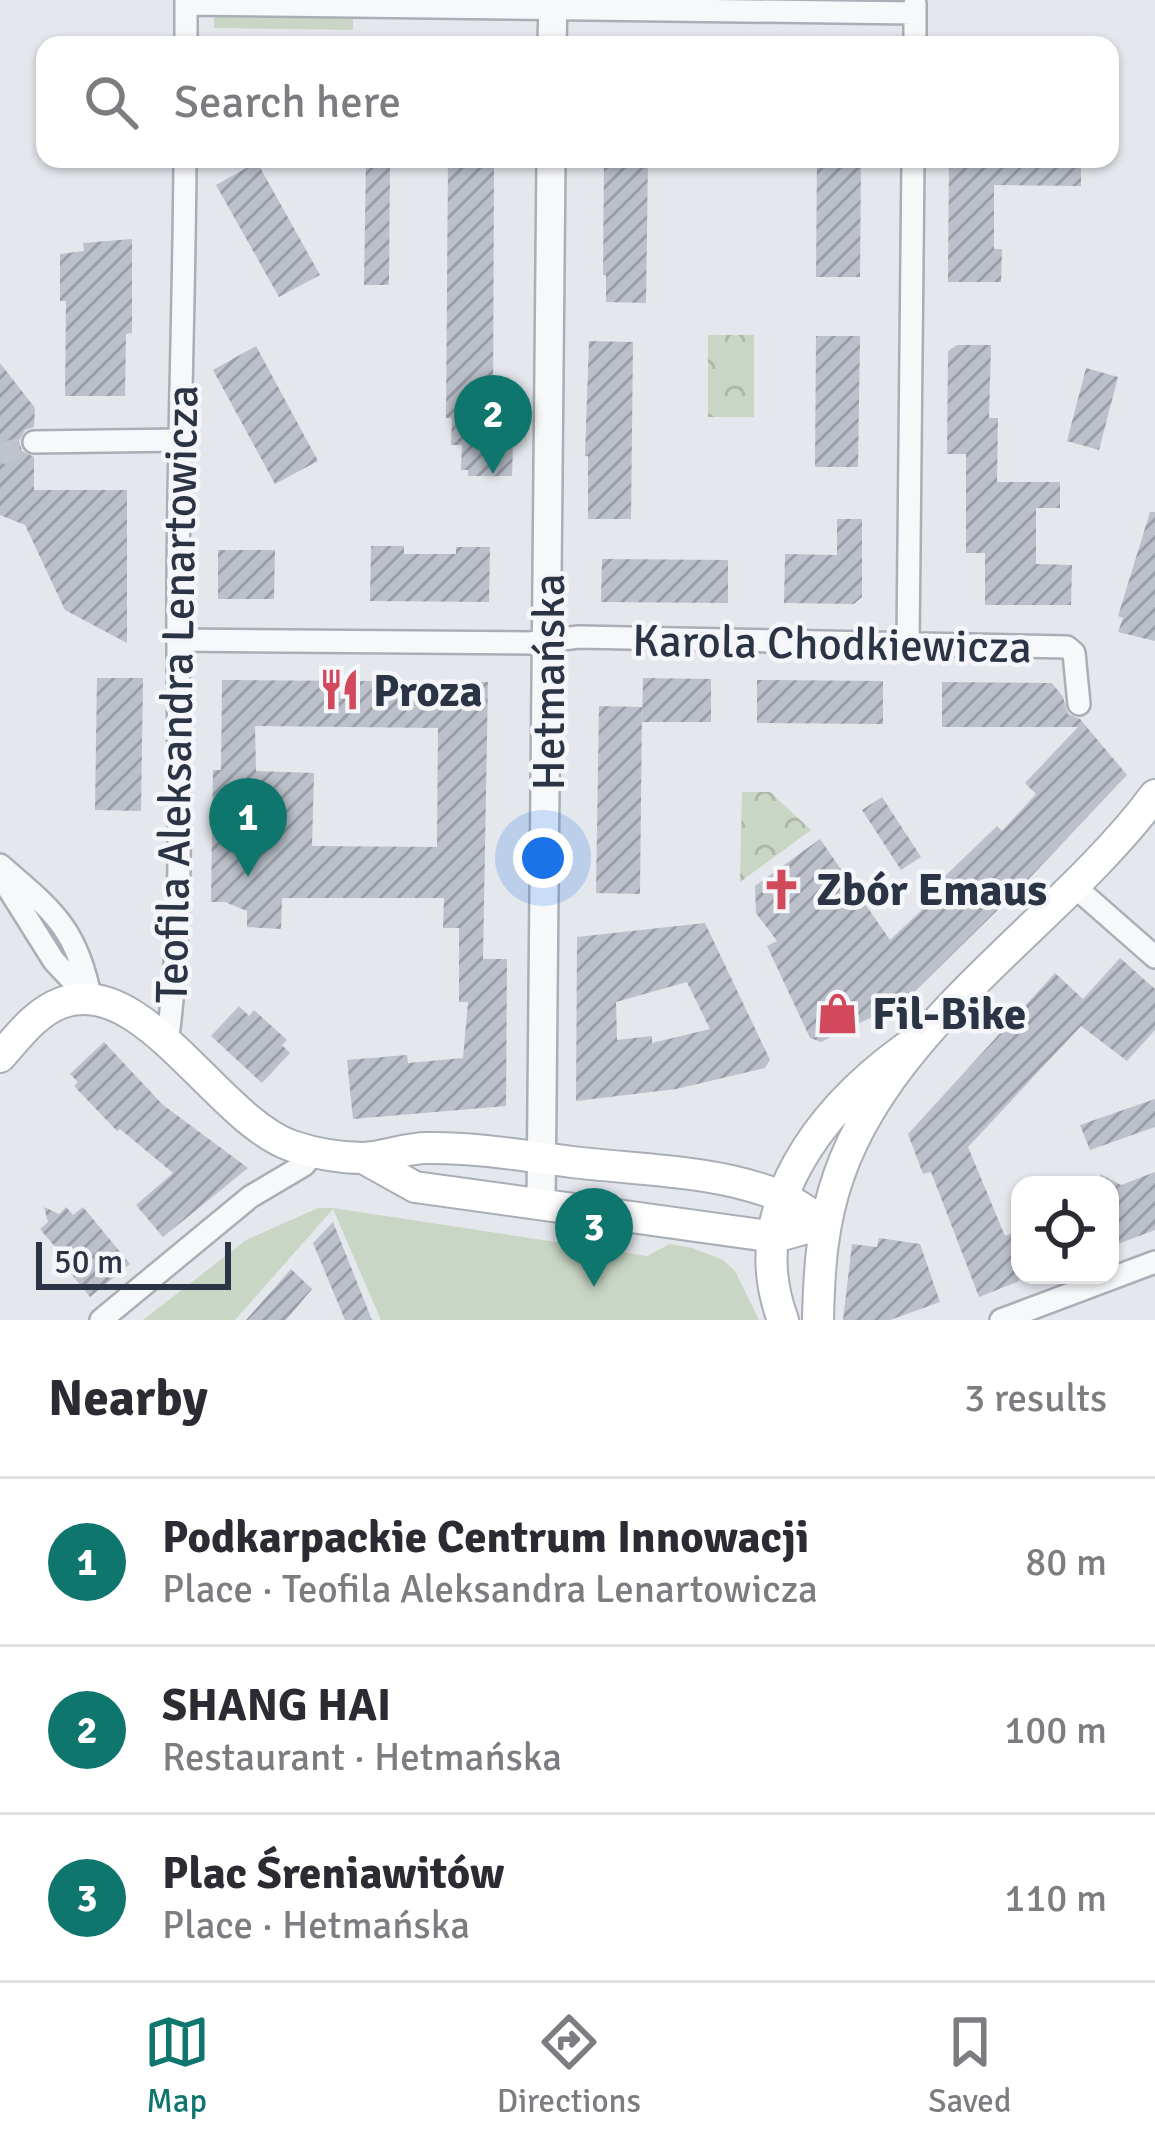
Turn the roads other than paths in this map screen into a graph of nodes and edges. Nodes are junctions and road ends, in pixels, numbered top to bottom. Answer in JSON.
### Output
{"nodes":[{"id":1,"x":186,"y":2,"type":"edge"},
{"id":2,"x":552,"y":4,"type":"edge"},
{"id":3,"x":915,"y":7,"type":"edge"},
{"id":4,"x":186,"y":36,"type":"edge"},
{"id":5,"x":552,"y":36,"type":"edge"},
{"id":6,"x":185,"y":168,"type":"edge"},
{"id":7,"x":551,"y":168,"type":"edge"},
{"id":8,"x":913,"y":168,"type":"edge"},
{"id":9,"x":181,"y":440,"type":"junction"},
{"id":10,"x":34,"y":442,"type":"tunnel mouth"},
{"id":11,"x":178,"y":640,"type":"junction"},
{"id":12,"x":548,"y":641,"type":"junction"},
{"id":13,"x":908,"y":643,"type":"junction"},
{"id":14,"x":1079,"y":704,"type":"dead end"},
{"id":15,"x":1155,"y":795,"type":"edge"},
{"id":16,"x":0,"y":865,"type":"edge"},
{"id":17,"x":0,"y":875,"type":"edge"},
{"id":18,"x":1073,"y":886,"type":"junction"},
{"id":19,"x":1155,"y":957,"type":"edge"},
{"id":20,"x":92,"y":1000,"type":"junction"},
{"id":21,"x":922,"y":1036,"type":"junction"},
{"id":22,"x":167,"y":1044,"type":"junction"},
{"id":23,"x":0,"y":1057,"type":"edge"},
{"id":24,"x":315,"y":1151,"type":"junction"},
{"id":25,"x":363,"y":1158,"type":"junction"},
{"id":26,"x":542,"y":1158,"type":"junction"},
{"id":27,"x":541,"y":1204,"type":"junction"},
{"id":28,"x":779,"y":1216,"type":"junction"},
{"id":29,"x":825,"y":1223,"type":"junction"},
{"id":30,"x":1155,"y":1262,"type":"edge"},
{"id":31,"x":101,"y":1320,"type":"edge"},
{"id":32,"x":783,"y":1320,"type":"edge"},
{"id":33,"x":818,"y":1320,"type":"edge"},
{"id":34,"x":1001,"y":1320,"type":"edge"}],
"edges":[{"from":1,"to":2,"type":"street"},
{"from":1,"to":4,"type":"street"},
{"from":2,"to":3,"type":"street"},
{"from":2,"to":5,"type":"street"},
{"from":6,"to":9,"type":"street","name":"Teofila Aleksandra Lenartowicza"},
{"from":7,"to":12,"type":"street","name":"Hetmańska"},
{"from":8,"to":13,"type":"street"},
{"from":9,"to":10,"type":"street"},
{"from":9,"to":11,"type":"street","name":"Teofila Aleksandra Lenartowicza"},
{"from":11,"to":12,"type":"street","name":"Karola Chodkiewicza"},
{"from":11,"to":22,"type":"street","name":"Teofila Aleksandra Lenartowicza"},
{"from":12,"to":13,"type":"street","name":"Karola Chodkiewicza"},
{"from":12,"to":26,"type":"street","name":"Hetmańska"},
{"from":13,"to":14,"type":"street","name":"Karola Chodkiewicza"},
{"from":15,"to":18,"type":"main road"},
{"from":16,"to":20,"type":"street"},
{"from":17,"to":20,"type":"street"},
{"from":18,"to":19,"type":"street"},
{"from":18,"to":21,"type":"main road"},
{"from":20,"to":22,"type":"main road"},
{"from":20,"to":23,"type":"main road"},
{"from":21,"to":28,"type":"main road"},
{"from":21,"to":29,"type":"main road"},
{"from":22,"to":24,"type":"main road","name":"Teofila Aleksandra Lenartowicza"},
{"from":24,"to":25,"type":"main road","name":"Teofila Aleksandra Lenartowicza"},
{"from":24,"to":31,"type":"street"},
{"from":25,"to":26,"type":"main road"},
{"from":25,"to":27,"type":"main road"},
{"from":26,"to":27,"type":"street","name":"Hetmańska"},
{"from":26,"to":28,"type":"main road"},
{"from":27,"to":28,"type":"main road"},
{"from":28,"to":29,"type":"main road"},
{"from":28,"to":32,"type":"main road"},
{"from":29,"to":33,"type":"main road"},
{"from":30,"to":34,"type":"street"}]}
